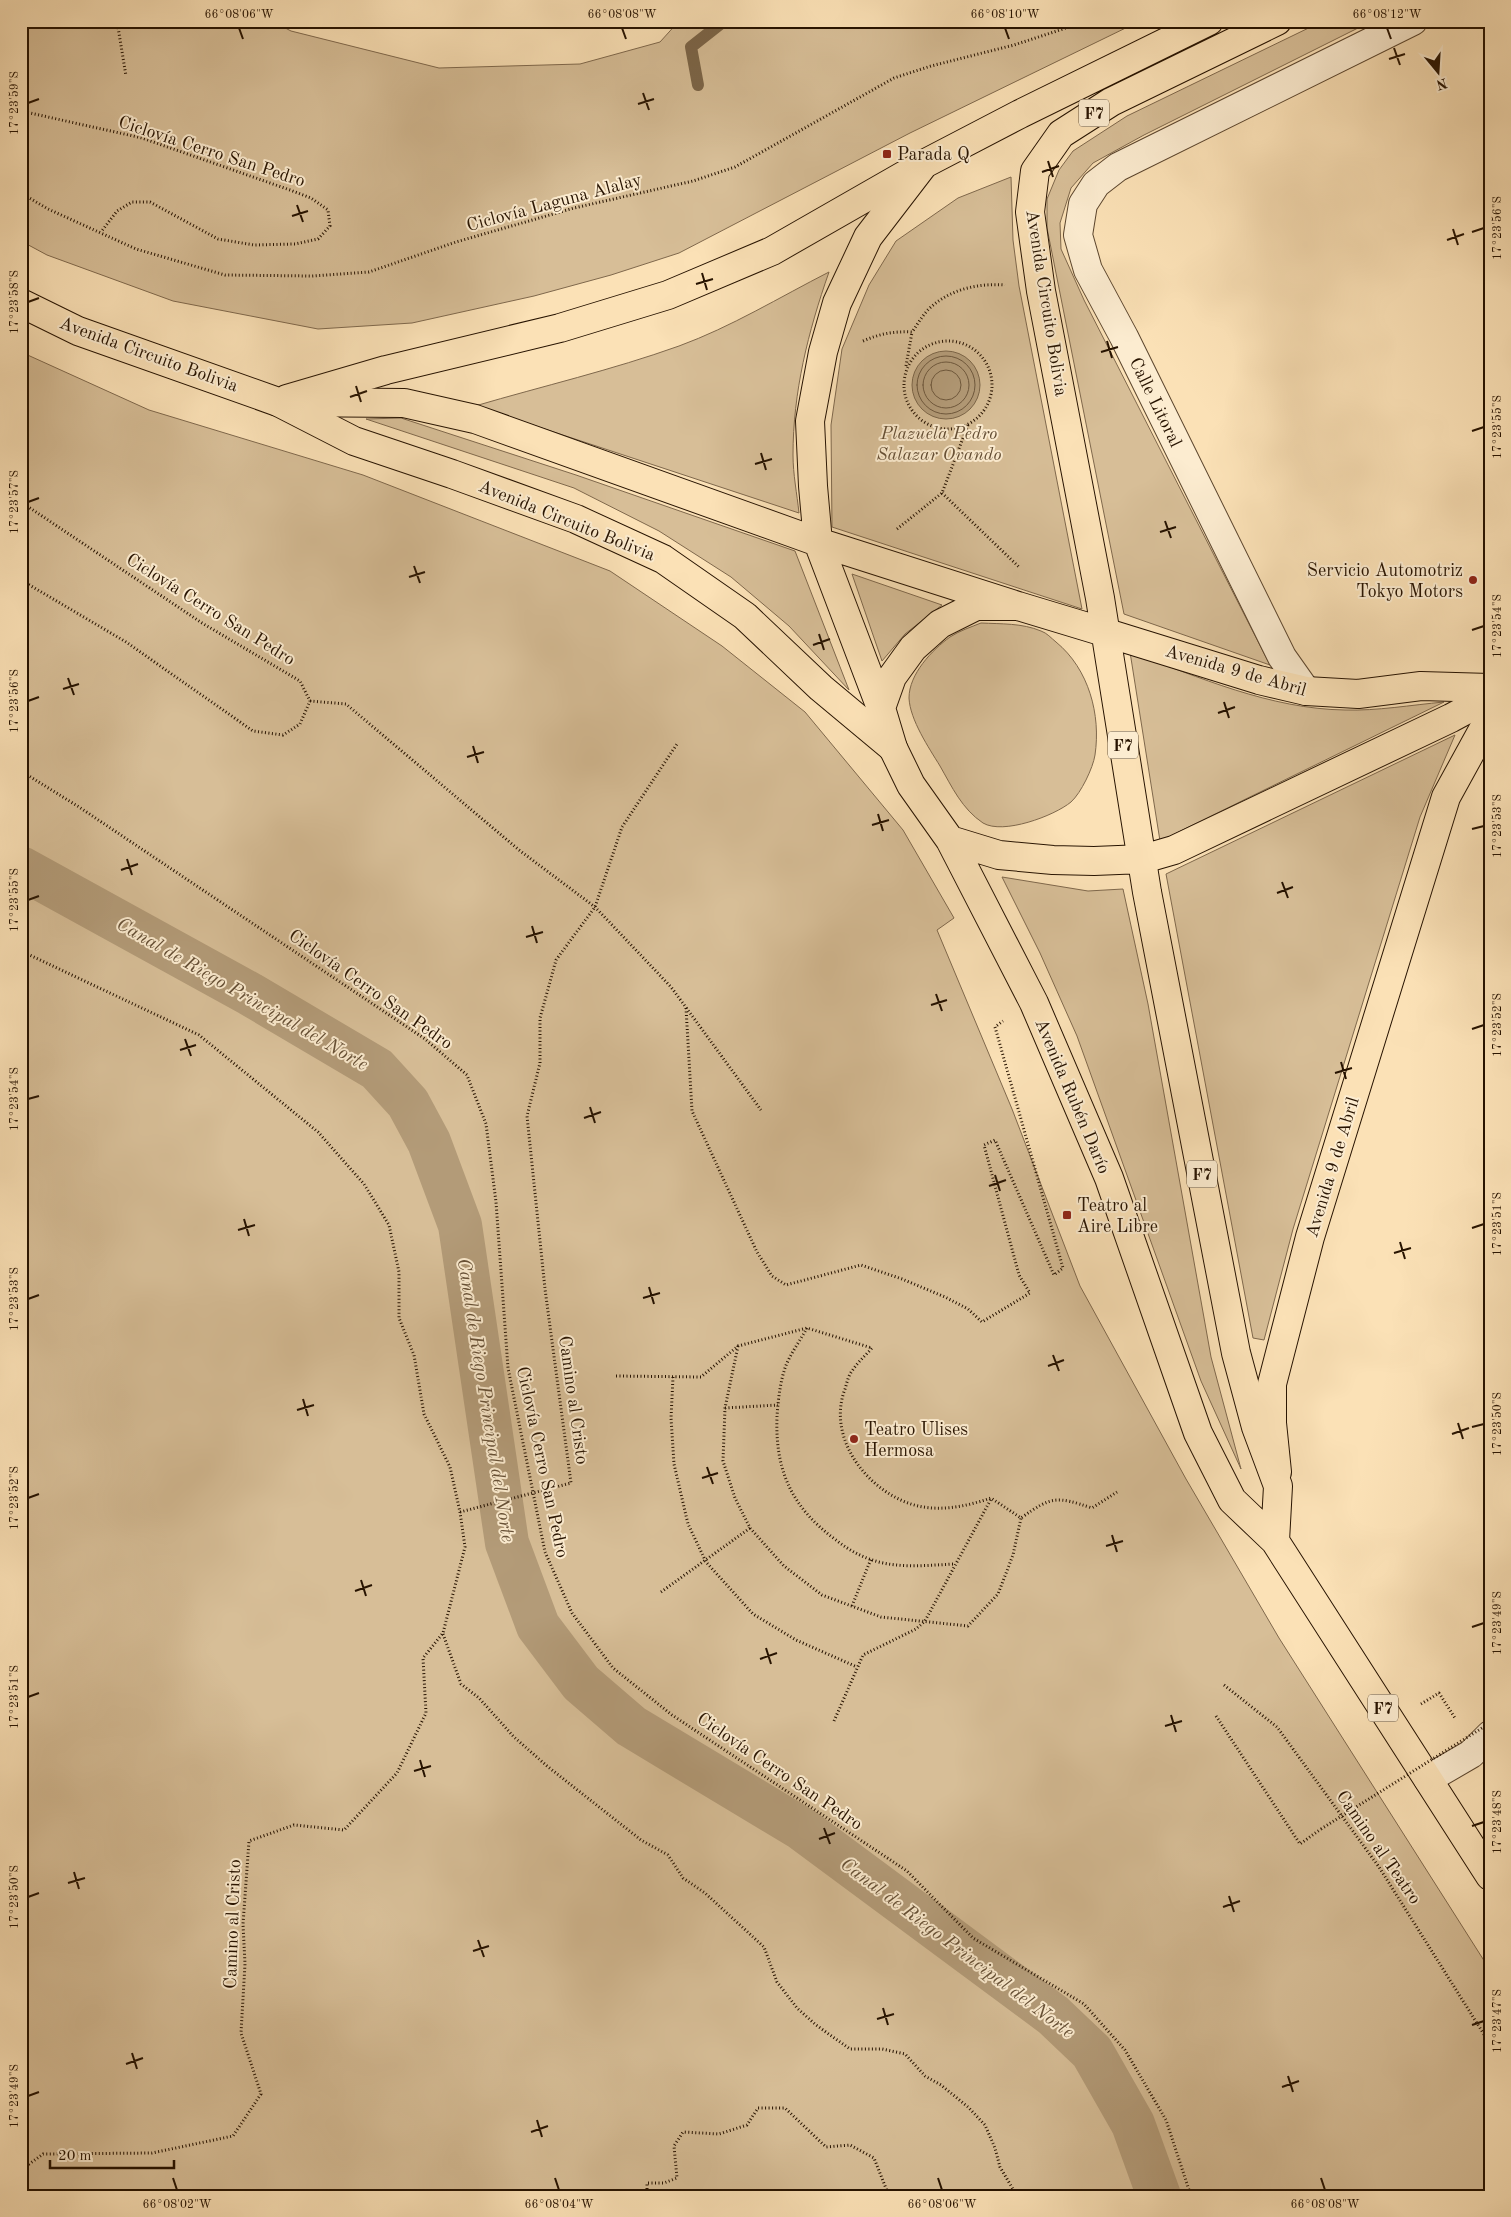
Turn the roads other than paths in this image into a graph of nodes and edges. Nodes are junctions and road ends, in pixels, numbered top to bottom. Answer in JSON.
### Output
{"nodes":[{"id":1,"x":1209,"y":21,"type":"edge"},
{"id":2,"x":1278,"y":21,"type":"edge"},
{"id":3,"x":1413,"y":21,"type":"edge"},
{"id":4,"x":924,"y":164,"type":"junction"},
{"id":5,"x":21,"y":303,"type":"edge"},
{"id":6,"x":278,"y":402,"type":"junction"},
{"id":7,"x":818,"y":542,"type":"junction"},
{"id":8,"x":1018,"y":606,"type":"junction"},
{"id":9,"x":1104,"y":632,"type":"junction"},
{"id":10,"x":1490,"y":688,"type":"edge"},
{"id":11,"x":1306,"y":692,"type":"junction"},
{"id":12,"x":1490,"y":697,"type":"edge"},
{"id":13,"x":882,"y":708,"type":"junction"},
{"id":14,"x":1490,"y":717,"type":"edge"},
{"id":15,"x":893,"y":748,"type":"junction"},
{"id":16,"x":950,"y":840,"type":"junction"},
{"id":17,"x":1142,"y":859,"type":"junction"},
{"id":18,"x":1278,"y":1486,"type":"junction"},
{"id":19,"x":1275,"y":1541,"type":"junction"},
{"id":20,"x":1490,"y":1735,"type":"edge"},
{"id":21,"x":1428,"y":1779,"type":"junction"},
{"id":22,"x":1490,"y":1876,"type":"edge"}],
"edges":[{"from":1,"to":4,"type":"main road","number":"F7"},
{"from":2,"to":9,"type":"main road","name":"Avenida Circuito Bolivia","number":"F7"},
{"from":3,"to":11,"type":"street","name":"Calle Litoral"},
{"from":4,"to":6,"type":"main road"},
{"from":4,"to":7,"type":"main road"},
{"from":5,"to":6,"type":"main road","name":"Avenida Circuito Bolivia"},
{"from":6,"to":7,"type":"main road","name":"Avenida 9 de Abril"},
{"from":6,"to":15,"type":"main road","name":"Avenida Circuito Bolivia"},
{"from":7,"to":8,"type":"main road","name":"Avenida 9 de Abril"},
{"from":7,"to":13,"type":"main road"},
{"from":8,"to":9,"type":"main road","name":"Avenida 9 de Abril"},
{"from":8,"to":13,"type":"main road"},
{"from":9,"to":11,"type":"main road","name":"Avenida 9 de Abril"},
{"from":9,"to":17,"type":"main road","number":"F7"},
{"from":10,"to":11,"type":"main road","name":"Avenida 9 de Abril"},
{"from":12,"to":17,"type":"main road"},
{"from":13,"to":15,"type":"main road","number":"F7"},
{"from":14,"to":18,"type":"main road","name":"Avenida 9 de Abril","number":"F7"},
{"from":15,"to":16,"type":"main road","number":"F7"},
{"from":16,"to":17,"type":"main road"},
{"from":16,"to":19,"type":"main road","name":"Avenida Rubén Darío","number":"F7"},
{"from":17,"to":18,"type":"main road","number":"F7"},
{"from":18,"to":19,"type":"main road","number":"F7"},
{"from":19,"to":21,"type":"main road","name":"Avenida Rubén Darío","number":"F7"},
{"from":20,"to":21,"type":"street"},
{"from":21,"to":22,"type":"main road","name":"Avenida Rubén Darío","number":"F7"}]}
